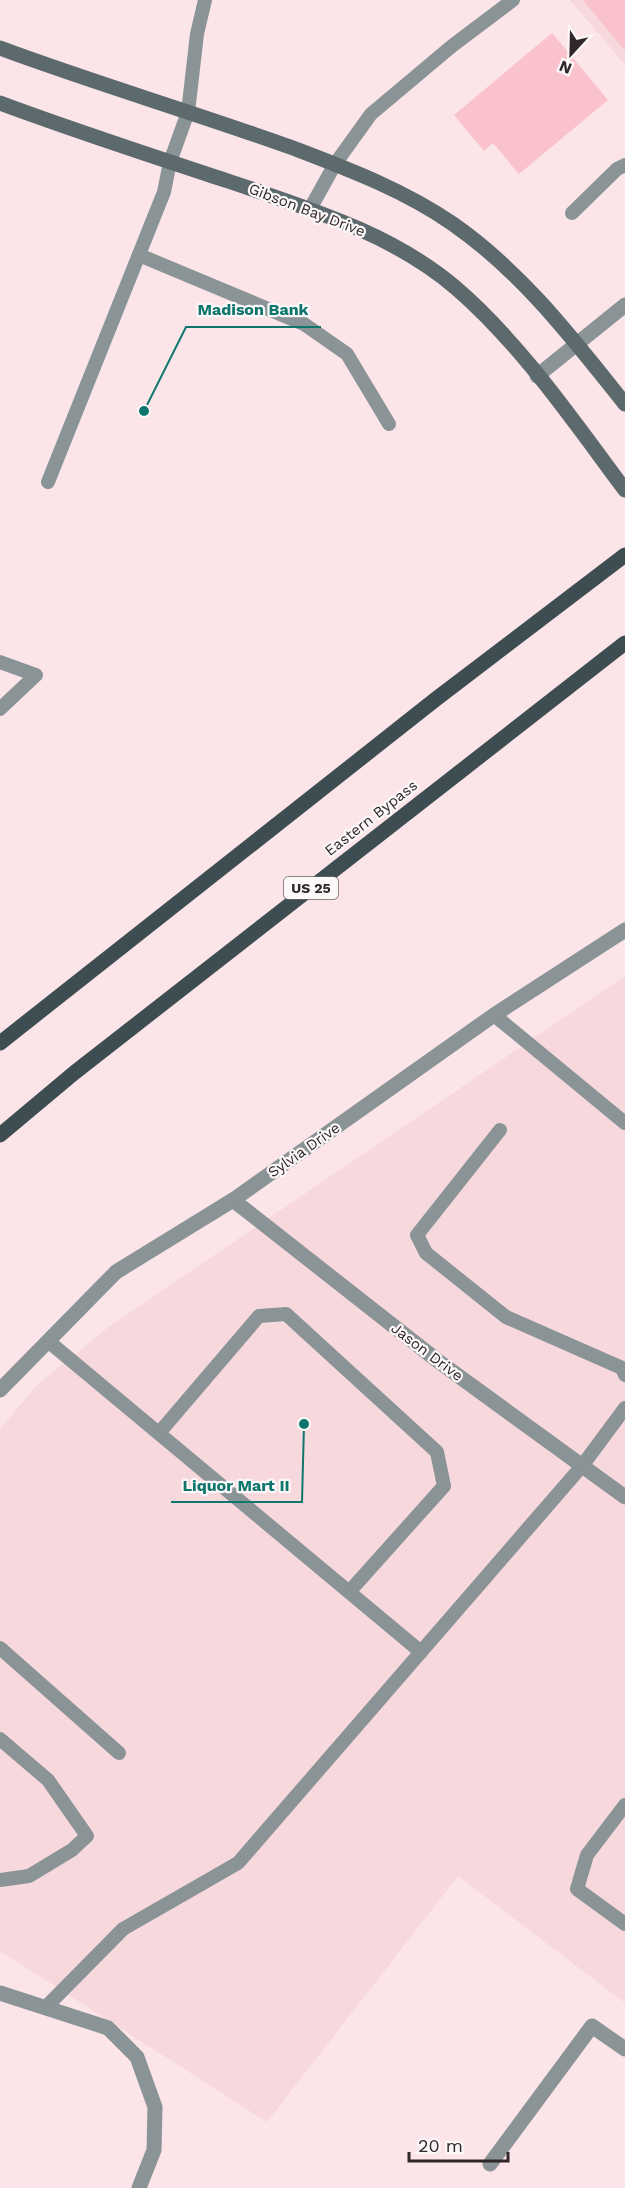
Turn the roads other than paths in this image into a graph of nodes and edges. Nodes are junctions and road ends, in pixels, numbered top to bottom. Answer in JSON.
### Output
{"nodes":[{"id":1,"x":205,"y":0,"type":"edge"},
{"id":2,"x":513,"y":0,"type":"edge"},
{"id":3,"x":0,"y":48,"type":"edge"},
{"id":4,"x":0,"y":103,"type":"edge"},
{"id":5,"x":188,"y":112,"type":"junction"},
{"id":6,"x":170,"y":162,"type":"junction"},
{"id":7,"x":335,"y":164,"type":"junction"},
{"id":8,"x":625,"y":165,"type":"edge"},
{"id":9,"x":310,"y":209,"type":"junction"},
{"id":10,"x":572,"y":213,"type":"dead end"},
{"id":11,"x":139,"y":255,"type":"junction"},
{"id":12,"x":625,"y":305,"type":"edge"},
{"id":13,"x":577,"y":345,"type":"junction"},
{"id":14,"x":537,"y":376,"type":"junction"},
{"id":15,"x":625,"y":404,"type":"edge"},
{"id":16,"x":388,"y":424,"type":"dead end"},
{"id":17,"x":48,"y":482,"type":"dead end"},
{"id":18,"x":625,"y":490,"type":"edge"},
{"id":19,"x":625,"y":555,"type":"edge"},
{"id":20,"x":625,"y":643,"type":"edge"},
{"id":21,"x":0,"y":662,"type":"edge"},
{"id":22,"x":0,"y":709,"type":"edge"},
{"id":23,"x":625,"y":930,"type":"edge"},
{"id":24,"x":494,"y":1015,"type":"junction"},
{"id":25,"x":0,"y":1043,"type":"edge"},
{"id":26,"x":625,"y":1124,"type":"edge"},
{"id":27,"x":500,"y":1130,"type":"dead end"},
{"id":28,"x":0,"y":1135,"type":"edge"},
{"id":29,"x":233,"y":1200,"type":"junction"},
{"id":30,"x":48,"y":1341,"type":"junction"},
{"id":31,"x":625,"y":1375,"type":"edge"},
{"id":32,"x":0,"y":1390,"type":"edge"},
{"id":33,"x":625,"y":1408,"type":"edge"},
{"id":34,"x":159,"y":1433,"type":"junction"},
{"id":35,"x":582,"y":1466,"type":"junction"},
{"id":36,"x":625,"y":1497,"type":"edge"},
{"id":37,"x":349,"y":1592,"type":"junction"},
{"id":38,"x":0,"y":1648,"type":"edge"},
{"id":39,"x":421,"y":1652,"type":"junction"},
{"id":40,"x":0,"y":1739,"type":"edge"},
{"id":41,"x":119,"y":1753,"type":"dead end"},
{"id":42,"x":625,"y":1805,"type":"edge"},
{"id":43,"x":0,"y":1880,"type":"edge"},
{"id":44,"x":625,"y":1924,"type":"edge"},
{"id":45,"x":0,"y":1993,"type":"edge"},
{"id":46,"x":46,"y":2007,"type":"junction"},
{"id":47,"x":625,"y":2049,"type":"edge"},
{"id":48,"x":490,"y":2164,"type":"dead end"},
{"id":49,"x":139,"y":2188,"type":"edge"}],
"edges":[{"from":1,"to":5,"type":"lane"},
{"from":2,"to":7,"type":"lane"},
{"from":3,"to":5,"type":"street"},
{"from":4,"to":6,"type":"street","name":"Gibson Bay Drive"},
{"from":5,"to":6,"type":"lane"},
{"from":5,"to":7,"type":"street"},
{"from":6,"to":9,"type":"street","name":"Gibson Bay Drive"},
{"from":6,"to":11,"type":"lane"},
{"from":7,"to":9,"type":"lane"},
{"from":7,"to":13,"type":"street"},
{"from":8,"to":10,"type":"lane"},
{"from":9,"to":14,"type":"street","name":"Gibson Bay Drive"},
{"from":11,"to":16,"type":"lane"},
{"from":11,"to":17,"type":"lane"},
{"from":12,"to":13,"type":"street"},
{"from":13,"to":14,"type":"street"},
{"from":13,"to":15,"type":"street"},
{"from":14,"to":18,"type":"street","name":"Gibson Bay Drive"},
{"from":19,"to":25,"type":"main road"},
{"from":20,"to":28,"type":"main road","name":"Eastern Bypass","number":"US 25"},
{"from":21,"to":22,"type":"lane"},
{"from":23,"to":24,"type":"street","name":"Sylvia Drive"},
{"from":24,"to":26,"type":"lane"},
{"from":24,"to":29,"type":"street","name":"Sylvia Drive"},
{"from":27,"to":31,"type":"lane"},
{"from":29,"to":30,"type":"street","name":"Sylvia Drive"},
{"from":29,"to":35,"type":"street","name":"Jason Drive"},
{"from":30,"to":32,"type":"street","name":"Sylvia Drive"},
{"from":30,"to":34,"type":"lane"},
{"from":33,"to":35,"type":"lane"},
{"from":34,"to":37,"type":"lane"},
{"from":34,"to":37,"type":"lane"},
{"from":35,"to":36,"type":"street","name":"Jason Drive"},
{"from":35,"to":39,"type":"lane"},
{"from":37,"to":39,"type":"lane"},
{"from":38,"to":41,"type":"lane"},
{"from":39,"to":46,"type":"lane"},
{"from":40,"to":43,"type":"lane"},
{"from":42,"to":44,"type":"lane"},
{"from":45,"to":46,"type":"street"},
{"from":46,"to":49,"type":"street"},
{"from":47,"to":48,"type":"street"}]}
